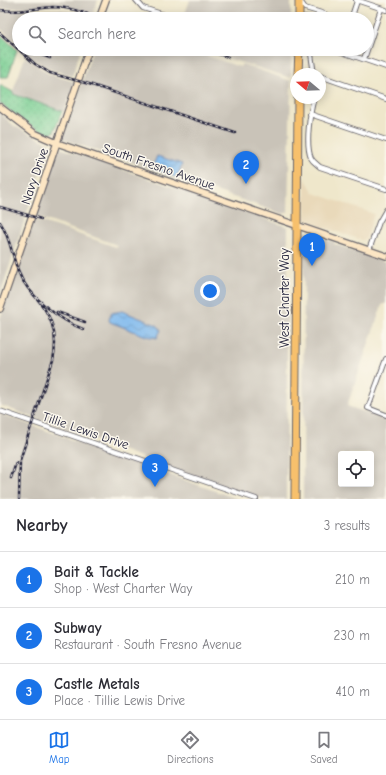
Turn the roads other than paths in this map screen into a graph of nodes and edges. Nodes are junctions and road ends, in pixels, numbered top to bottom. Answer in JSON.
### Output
{"nodes":[{"id":1,"x":106,"y":0,"type":"edge"},
{"id":2,"x":136,"y":0,"type":"edge"},
{"id":3,"x":299,"y":0,"type":"edge"},
{"id":4,"x":356,"y":0,"type":"edge"},
{"id":5,"x":381,"y":9,"type":"junction"},
{"id":6,"x":386,"y":10,"type":"edge"},
{"id":7,"x":102,"y":12,"type":"edge"},
{"id":8,"x":155,"y":12,"type":"edge"},
{"id":9,"x":299,"y":12,"type":"edge"},
{"id":10,"x":318,"y":12,"type":"edge"},
{"id":11,"x":353,"y":12,"type":"edge"},
{"id":12,"x":374,"y":30,"type":"edge"},
{"id":13,"x":87,"y":56,"type":"edge"},
{"id":14,"x":298,"y":56,"type":"edge"},
{"id":15,"x":311,"y":56,"type":"edge"},
{"id":16,"x":356,"y":56,"type":"edge"},
{"id":17,"x":365,"y":56,"type":"edge"},
{"id":18,"x":364,"y":59,"type":"junction"},
{"id":19,"x":386,"y":67,"type":"edge"},
{"id":20,"x":298,"y":68,"type":"edge"},
{"id":21,"x":313,"y":68,"type":"edge"},
{"id":22,"x":326,"y":78,"type":"edge"},
{"id":23,"x":386,"y":99,"type":"edge"},
{"id":24,"x":298,"y":104,"type":"edge"},
{"id":25,"x":312,"y":104,"type":"edge"},
{"id":26,"x":0,"y":107,"type":"edge"},
{"id":27,"x":310,"y":114,"type":"junction"},
{"id":28,"x":386,"y":140,"type":"edge"},
{"id":29,"x":57,"y":142,"type":"junction"},
{"id":30,"x":386,"y":190,"type":"edge"},
{"id":31,"x":386,"y":210,"type":"edge"},
{"id":32,"x":296,"y":226,"type":"junction"},
{"id":33,"x":369,"y":250,"type":"junction"},
{"id":34,"x":386,"y":256,"type":"edge"},
{"id":35,"x":0,"y":309,"type":"edge"},
{"id":36,"x":386,"y":359,"type":"edge"},
{"id":37,"x":0,"y":411,"type":"edge"},
{"id":38,"x":386,"y":414,"type":"edge"},
{"id":39,"x":256,"y":499,"type":"edge"},
{"id":40,"x":295,"y":499,"type":"edge"}],
"edges":[{"from":1,"to":7,"type":"street"},
{"from":2,"to":8,"type":"street"},
{"from":3,"to":9,"type":"highway"},
{"from":3,"to":10,"type":"street"},
{"from":4,"to":5,"type":"street"},
{"from":4,"to":11,"type":"street"},
{"from":5,"to":6,"type":"street"},
{"from":5,"to":12,"type":"street"},
{"from":13,"to":29,"type":"street","name":"Navy Drive"},
{"from":14,"to":20,"type":"highway"},
{"from":15,"to":21,"type":"street"},
{"from":16,"to":18,"type":"street"},
{"from":17,"to":18,"type":"street"},
{"from":18,"to":19,"type":"street"},
{"from":22,"to":23,"type":"street"},
{"from":24,"to":32,"type":"highway","name":"West Charter Way"},
{"from":25,"to":27,"type":"street"},
{"from":26,"to":29,"type":"street","name":"South Fresno Avenue"},
{"from":27,"to":28,"type":"street"},
{"from":27,"to":30,"type":"street"},
{"from":29,"to":32,"type":"street","name":"South Fresno Avenue"},
{"from":29,"to":35,"type":"street","name":"Navy Drive"},
{"from":31,"to":33,"type":"street"},
{"from":32,"to":33,"type":"street","name":"South Fresno Avenue"},
{"from":32,"to":40,"type":"highway","name":"West Charter Way"},
{"from":33,"to":34,"type":"street","name":"South Fresno Avenue"},
{"from":36,"to":38,"type":"street"},
{"from":37,"to":39,"type":"street","name":"Tillie Lewis Drive"}]}
